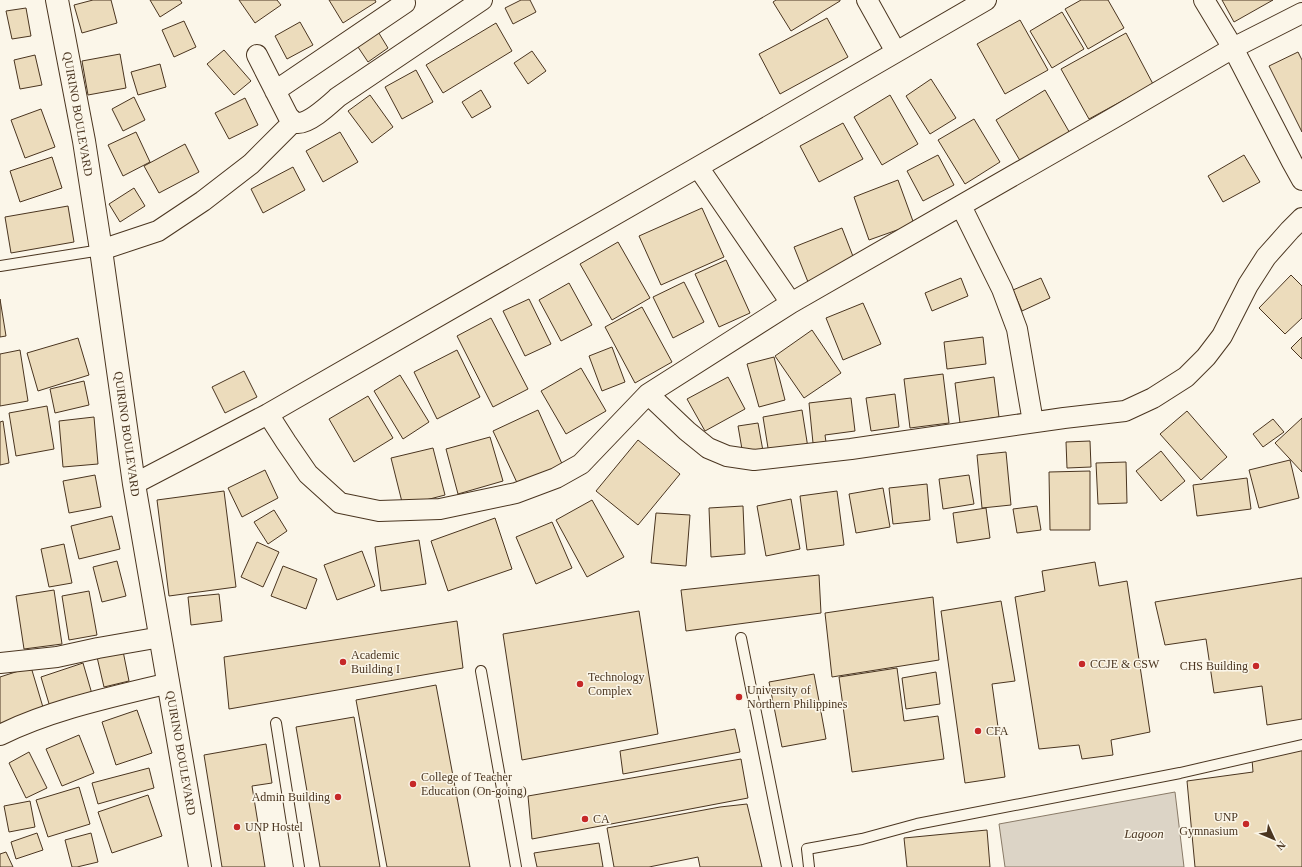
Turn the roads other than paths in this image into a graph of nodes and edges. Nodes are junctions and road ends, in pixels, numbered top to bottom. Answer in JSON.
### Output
{"nodes":[{"id":1,"x":58,"y":0,"type":"edge"},
{"id":2,"x":482,"y":0,"type":"edge"},
{"id":3,"x":867,"y":0,"type":"edge"},
{"id":4,"x":986,"y":0,"type":"edge"},
{"id":5,"x":1204,"y":0,"type":"edge"},
{"id":6,"x":406,"y":3,"type":"dead end"},
{"id":7,"x":1302,"y":13,"type":"edge"},
{"id":8,"x":1233,"y":48,"type":"junction"},
{"id":9,"x":896,"y":52,"type":"junction"},
{"id":10,"x":257,"y":55,"type":"dead end"},
{"id":11,"x":275,"y":91,"type":"junction"},
{"id":12,"x":293,"y":122,"type":"junction"},
{"id":13,"x":698,"y":167,"type":"junction"},
{"id":14,"x":1302,"y":180,"type":"edge"},
{"id":15,"x":961,"y":206,"type":"junction"},
{"id":16,"x":1302,"y":218,"type":"edge"},
{"id":17,"x":101,"y":250,"type":"junction"},
{"id":18,"x":0,"y":266,"type":"edge"},
{"id":19,"x":791,"y":303,"type":"junction"},
{"id":20,"x":648,"y":394,"type":"junction"},
{"id":21,"x":268,"y":414,"type":"junction"},
{"id":22,"x":1033,"y":422,"type":"junction"},
{"id":23,"x":134,"y":484,"type":"junction"},
{"id":24,"x":161,"y":637,"type":"junction"},
{"id":25,"x":741,"y":638,"type":"dead end"},
{"id":26,"x":0,"y":664,"type":"edge"},
{"id":27,"x":481,"y":672,"type":"dead end"},
{"id":28,"x":169,"y":683,"type":"junction"},
{"id":29,"x":276,"y":723,"type":"dead end"},
{"id":30,"x":0,"y":735,"type":"edge"},
{"id":31,"x":1302,"y":745,"type":"edge"},
{"id":32,"x":200,"y":867,"type":"edge"},
{"id":33,"x":299,"y":867,"type":"edge"},
{"id":34,"x":516,"y":867,"type":"edge"},
{"id":35,"x":787,"y":867,"type":"edge"},
{"id":36,"x":809,"y":867,"type":"edge"}],
"edges":[{"from":1,"to":17,"type":"main road","name":"QUIRINO BOULEVARD"},
{"from":2,"to":12,"type":"street"},
{"from":3,"to":9,"type":"street"},
{"from":4,"to":9,"type":"street"},
{"from":5,"to":8,"type":"street"},
{"from":6,"to":11,"type":"street"},
{"from":7,"to":8,"type":"street"},
{"from":8,"to":14,"type":"street"},
{"from":8,"to":15,"type":"street"},
{"from":9,"to":13,"type":"street"},
{"from":10,"to":11,"type":"street"},
{"from":11,"to":12,"type":"street"},
{"from":12,"to":17,"type":"street"},
{"from":13,"to":19,"type":"street"},
{"from":13,"to":21,"type":"street"},
{"from":15,"to":19,"type":"street"},
{"from":15,"to":22,"type":"street"},
{"from":16,"to":22,"type":"street"},
{"from":17,"to":18,"type":"lane"},
{"from":17,"to":23,"type":"main road","name":"QUIRINO BOULEVARD"},
{"from":19,"to":20,"type":"street"},
{"from":20,"to":21,"type":"street"},
{"from":20,"to":22,"type":"street"},
{"from":21,"to":23,"type":"street"},
{"from":23,"to":24,"type":"main road","name":"QUIRINO BOULEVARD"},
{"from":24,"to":26,"type":"street"},
{"from":24,"to":28,"type":"main road","name":"QUIRINO BOULEVARD"},
{"from":25,"to":35,"type":"lane"},
{"from":27,"to":34,"type":"lane"},
{"from":28,"to":30,"type":"street"},
{"from":28,"to":32,"type":"main road","name":"QUIRINO BOULEVARD"},
{"from":29,"to":33,"type":"lane"},
{"from":31,"to":36,"type":"lane"}]}
